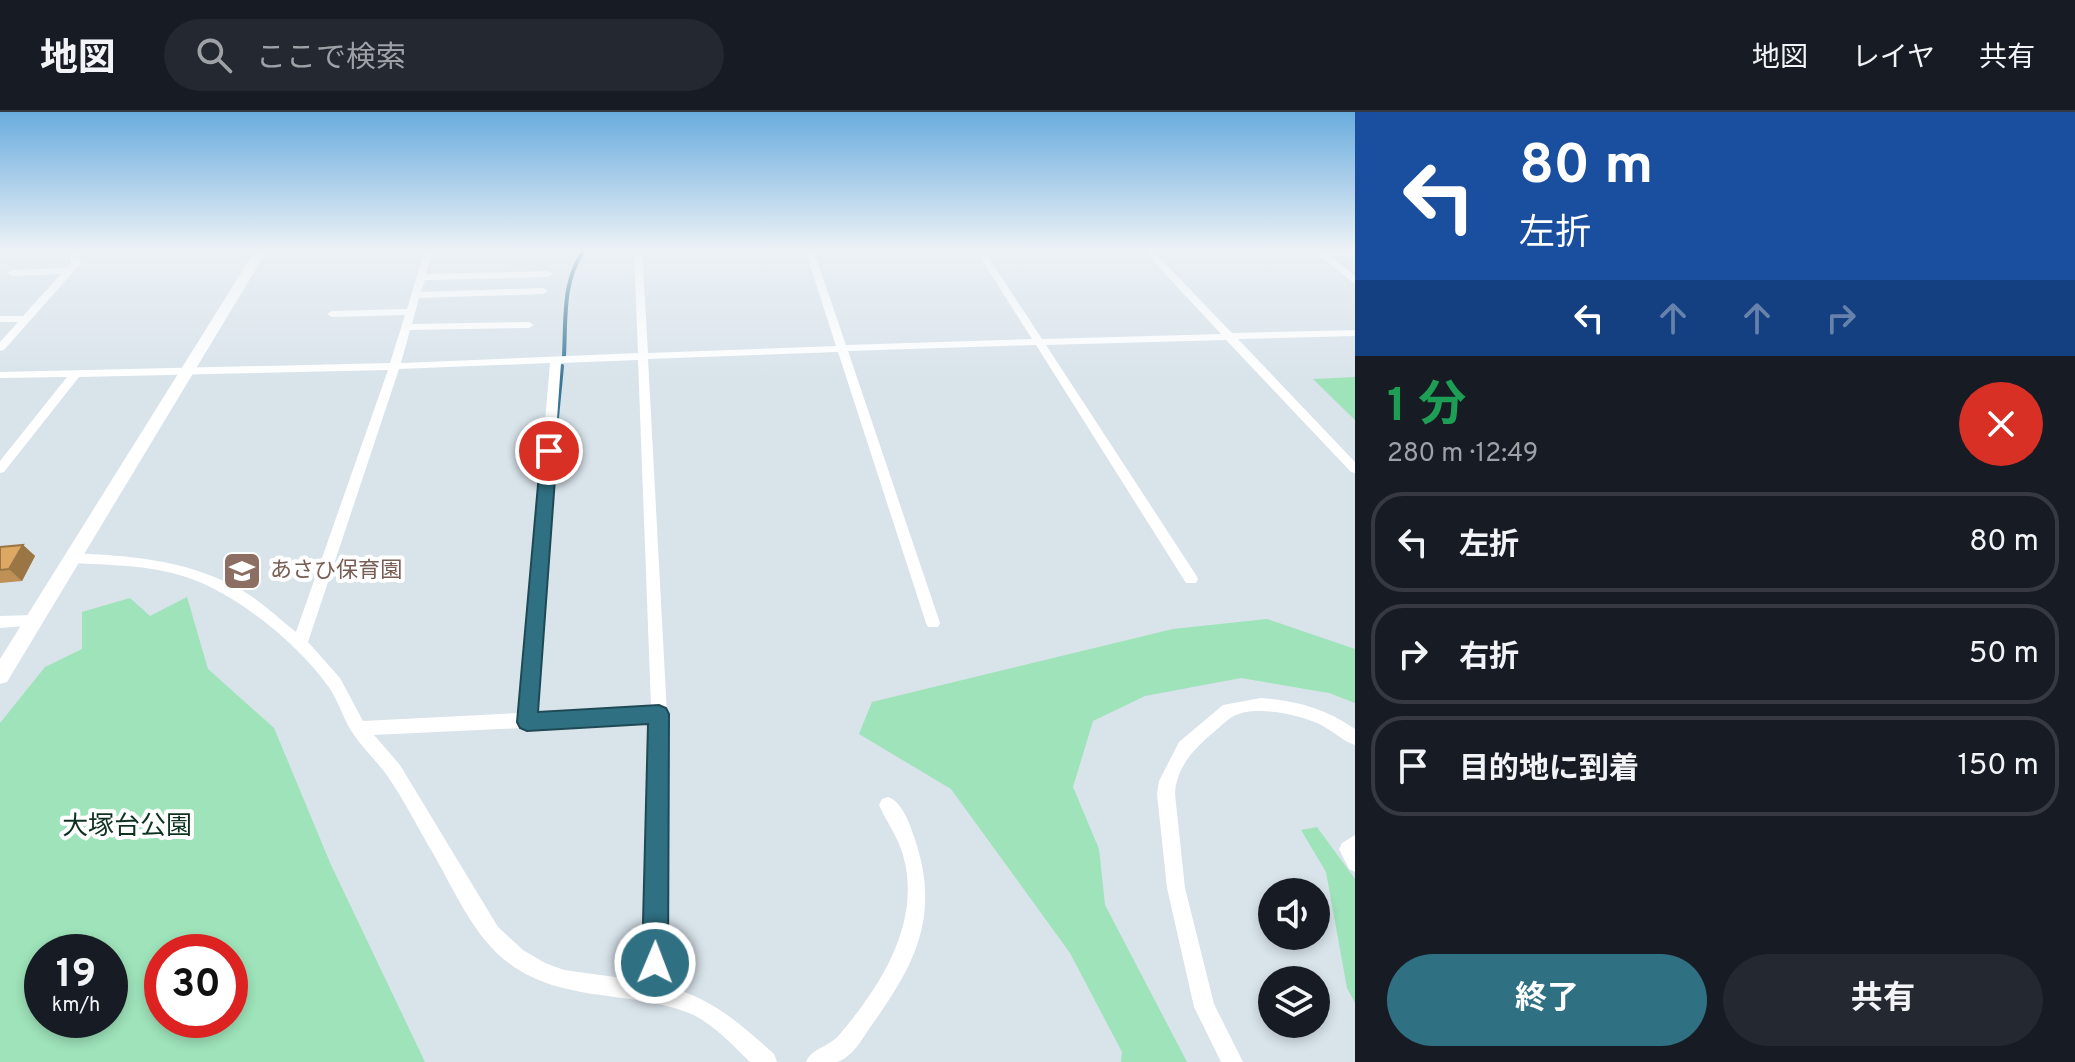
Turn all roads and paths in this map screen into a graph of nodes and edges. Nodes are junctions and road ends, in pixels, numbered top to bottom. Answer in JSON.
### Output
{"nodes":[{"id":1,"x":49,"y":293,"type":"edge"},
{"id":2,"x":234,"y":293,"type":"edge"},
{"id":3,"x":468,"y":293,"type":"edge"},
{"id":4,"x":640,"y":293,"type":"edge"},
{"id":5,"x":823,"y":293,"type":"edge"},
{"id":6,"x":1008,"y":293,"type":"edge"},
{"id":7,"x":1188,"y":293,"type":"edge"},
{"id":8,"x":415,"y":295,"type":"joint"},
{"id":9,"x":410,"y":312,"type":"junction"},
{"id":10,"x":332,"y":314,"type":"dead end"},
{"id":11,"x":0,"y":319,"type":"edge"},
{"id":12,"x":27,"y":319,"type":"junction"},
{"id":13,"x":529,"y":325,"type":"dead end"},
{"id":14,"x":405,"y":327,"type":"junction"},
{"id":15,"x":1355,"y":333,"type":"edge"},
{"id":16,"x":1231,"y":338,"type":"junction"},
{"id":17,"x":1040,"y":342,"type":"junction"},
{"id":18,"x":0,"y":348,"type":"edge"},
{"id":19,"x":841,"y":349,"type":"junction"},
{"id":20,"x":643,"y":357,"type":"junction"},
{"id":21,"x":556,"y":360,"type":"junction"},
{"id":22,"x":395,"y":365,"type":"junction"},
{"id":23,"x":186,"y":370,"type":"junction"},
{"id":24,"x":76,"y":373,"type":"junction"},
{"id":25,"x":0,"y":375,"type":"edge"},
{"id":26,"x":0,"y":469,"type":"edge"},
{"id":27,"x":1355,"y":469,"type":"edge"},
{"id":28,"x":72,"y":558,"type":"junction"},
{"id":29,"x":1191,"y":579,"type":"dead end"},
{"id":30,"x":33,"y":621,"type":"junction"},
{"id":31,"x":0,"y":622,"type":"edge"},
{"id":32,"x":933,"y":623,"type":"dead end"},
{"id":33,"x":300,"y":643,"type":"junction"},
{"id":34,"x":0,"y":676,"type":"edge"},
{"id":35,"x":659,"y":714,"type":"junction"},
{"id":36,"x":527,"y":722,"type":"junction"},
{"id":37,"x":358,"y":728,"type":"junction"},
{"id":38,"x":1355,"y":738,"type":"edge"},
{"id":39,"x":888,"y":805,"type":"dead end"},
{"id":40,"x":1355,"y":844,"type":"edge"},
{"id":41,"x":1355,"y":863,"type":"edge"},
{"id":42,"x":654,"y":994,"type":"junction"},
{"id":43,"x":766,"y":1062,"type":"edge"},
{"id":44,"x":817,"y":1062,"type":"edge"},
{"id":45,"x":1232,"y":1062,"type":"edge"}],
"edges":[{"from":1,"to":12,"type":"street"},
{"from":2,"to":23,"type":"street"},
{"from":3,"to":8,"type":"street"},
{"from":4,"to":20,"type":"street"},
{"from":5,"to":19,"type":"street"},
{"from":6,"to":17,"type":"street"},
{"from":7,"to":16,"type":"street"},
{"from":8,"to":9,"type":"street"},
{"from":9,"to":10,"type":"street"},
{"from":9,"to":14,"type":"street"},
{"from":11,"to":12,"type":"street"},
{"from":12,"to":18,"type":"street"},
{"from":13,"to":14,"type":"street"},
{"from":14,"to":22,"type":"street"},
{"from":15,"to":16,"type":"street"},
{"from":16,"to":17,"type":"street"},
{"from":16,"to":27,"type":"street"},
{"from":17,"to":19,"type":"street"},
{"from":17,"to":29,"type":"street"},
{"from":19,"to":20,"type":"street"},
{"from":19,"to":32,"type":"street"},
{"from":20,"to":21,"type":"street"},
{"from":20,"to":35,"type":"street"},
{"from":21,"to":22,"type":"street"},
{"from":21,"to":36,"type":"street"},
{"from":22,"to":23,"type":"street"},
{"from":22,"to":33,"type":"street"},
{"from":23,"to":24,"type":"street"},
{"from":23,"to":28,"type":"street"},
{"from":24,"to":25,"type":"street"},
{"from":24,"to":26,"type":"street"},
{"from":28,"to":30,"type":"street"},
{"from":28,"to":33,"type":"street"},
{"from":30,"to":31,"type":"street"},
{"from":30,"to":34,"type":"street"},
{"from":33,"to":37,"type":"street"},
{"from":35,"to":36,"type":"street"},
{"from":35,"to":42,"type":"street"},
{"from":36,"to":37,"type":"street"},
{"from":37,"to":42,"type":"street"},
{"from":38,"to":45,"type":"street"},
{"from":39,"to":44,"type":"street"},
{"from":40,"to":41,"type":"street"},
{"from":42,"to":43,"type":"street"}]}
